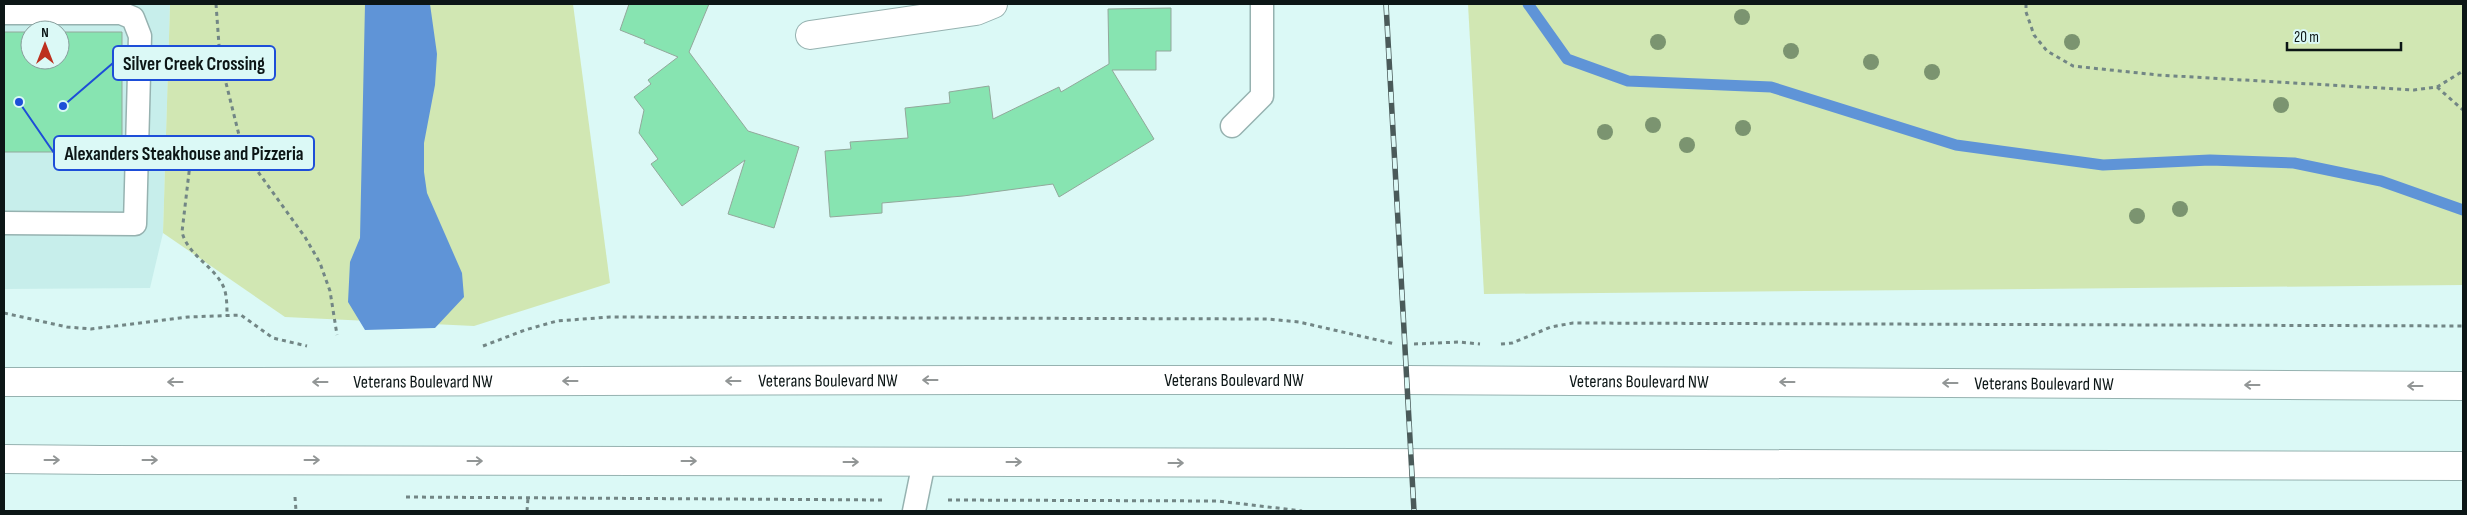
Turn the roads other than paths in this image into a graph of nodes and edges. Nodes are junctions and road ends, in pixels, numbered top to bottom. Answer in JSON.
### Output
{"nodes":[{"id":1,"x":993,"y":4,"type":"edge"},
{"id":2,"x":1262,"y":4,"type":"edge"},
{"id":3,"x":4,"y":13,"type":"edge"},
{"id":4,"x":810,"y":35,"type":"dead end"},
{"id":5,"x":1232,"y":126,"type":"dead end"},
{"id":6,"x":4,"y":223,"type":"edge"},
{"id":7,"x":4,"y":382,"type":"edge"},
{"id":8,"x":2463,"y":386,"type":"edge"},
{"id":9,"x":4,"y":459,"type":"edge"},
{"id":10,"x":924,"y":462,"type":"junction"},
{"id":11,"x":2463,"y":466,"type":"edge"},
{"id":12,"x":915,"y":505,"type":"edge"}],
"edges":[{"from":1,"to":4,"type":"main road"},
{"from":2,"to":5,"type":"lane"},
{"from":3,"to":6,"type":"lane"},
{"from":8,"to":7,"type":"main road","name":"Veterans Boulevard NW","one_way":true,"bridge":true},
{"from":9,"to":10,"type":"main road","one_way":true,"bridge":true},
{"from":10,"to":11,"type":"main road","one_way":true},
{"from":10,"to":12,"type":"lane"}]}
